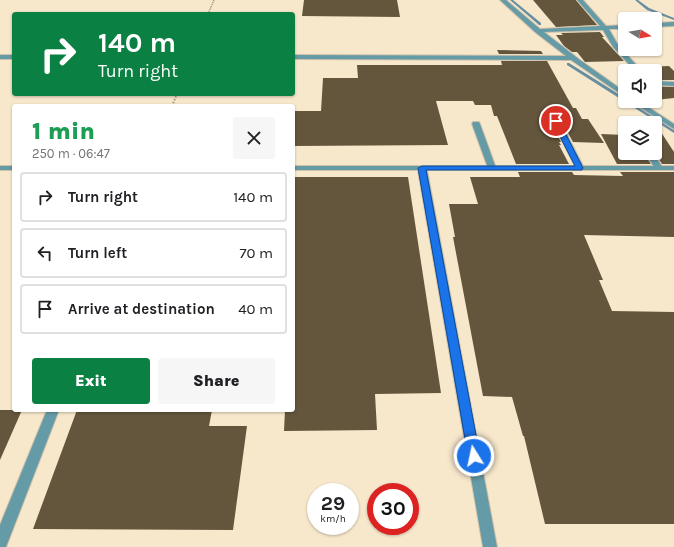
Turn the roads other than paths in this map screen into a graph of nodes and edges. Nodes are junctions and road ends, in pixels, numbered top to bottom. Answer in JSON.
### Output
{"nodes":[{"id":1,"x":503,"y":0,"type":"edge"},
{"id":2,"x":580,"y":0,"type":"edge"},
{"id":3,"x":674,"y":24,"type":"edge"},
{"id":4,"x":662,"y":25,"type":"edge"},
{"id":5,"x":618,"y":27,"type":"edge"},
{"id":6,"x":606,"y":28,"type":"junction"},
{"id":7,"x":537,"y":31,"type":"junction"},
{"id":8,"x":0,"y":57,"type":"edge"},
{"id":9,"x":12,"y":57,"type":"edge"},
{"id":10,"x":295,"y":57,"type":"edge"},
{"id":11,"x":572,"y":58,"type":"junction"},
{"id":12,"x":632,"y":64,"type":"edge"},
{"id":13,"x":662,"y":83,"type":"edge"},
{"id":14,"x":674,"y":84,"type":"edge"},
{"id":15,"x":618,"y":90,"type":"edge"},
{"id":16,"x":645,"y":108,"type":"edge"},
{"id":17,"x":556,"y":121,"type":"dead end"},
{"id":18,"x":476,"y":124,"type":"dead end"},
{"id":19,"x":674,"y":127,"type":"edge"},
{"id":20,"x":654,"y":160,"type":"edge"},
{"id":21,"x":0,"y":168,"type":"edge"},
{"id":22,"x":12,"y":168,"type":"edge"},
{"id":23,"x":295,"y":168,"type":"edge"},
{"id":24,"x":422,"y":168,"type":"junction"},
{"id":25,"x":492,"y":168,"type":"junction"},
{"id":26,"x":580,"y":168,"type":"junction"},
{"id":27,"x":659,"y":168,"type":"junction"},
{"id":28,"x":674,"y":168,"type":"edge"},
{"id":29,"x":52,"y":412,"type":"edge"},
{"id":30,"x":0,"y":543,"type":"edge"},
{"id":31,"x":490,"y":547,"type":"edge"}],
"edges":[{"from":1,"to":7,"type":"street"},
{"from":2,"to":6,"type":"street"},
{"from":3,"to":4,"type":"street"},
{"from":5,"to":6,"type":"street"},
{"from":6,"to":7,"type":"street"},
{"from":6,"to":12,"type":"street"},
{"from":7,"to":11,"type":"street"},
{"from":8,"to":9,"type":"street"},
{"from":10,"to":11,"type":"street"},
{"from":11,"to":15,"type":"street"},
{"from":13,"to":14,"type":"street"},
{"from":16,"to":19,"type":"street"},
{"from":17,"to":26,"type":"street"},
{"from":18,"to":25,"type":"street"},
{"from":20,"to":27,"type":"street"},
{"from":21,"to":22,"type":"street"},
{"from":23,"to":24,"type":"street"},
{"from":24,"to":25,"type":"street"},
{"from":24,"to":31,"type":"street"},
{"from":25,"to":26,"type":"street"},
{"from":26,"to":27,"type":"street"},
{"from":27,"to":28,"type":"street"},
{"from":29,"to":30,"type":"street"}]}
